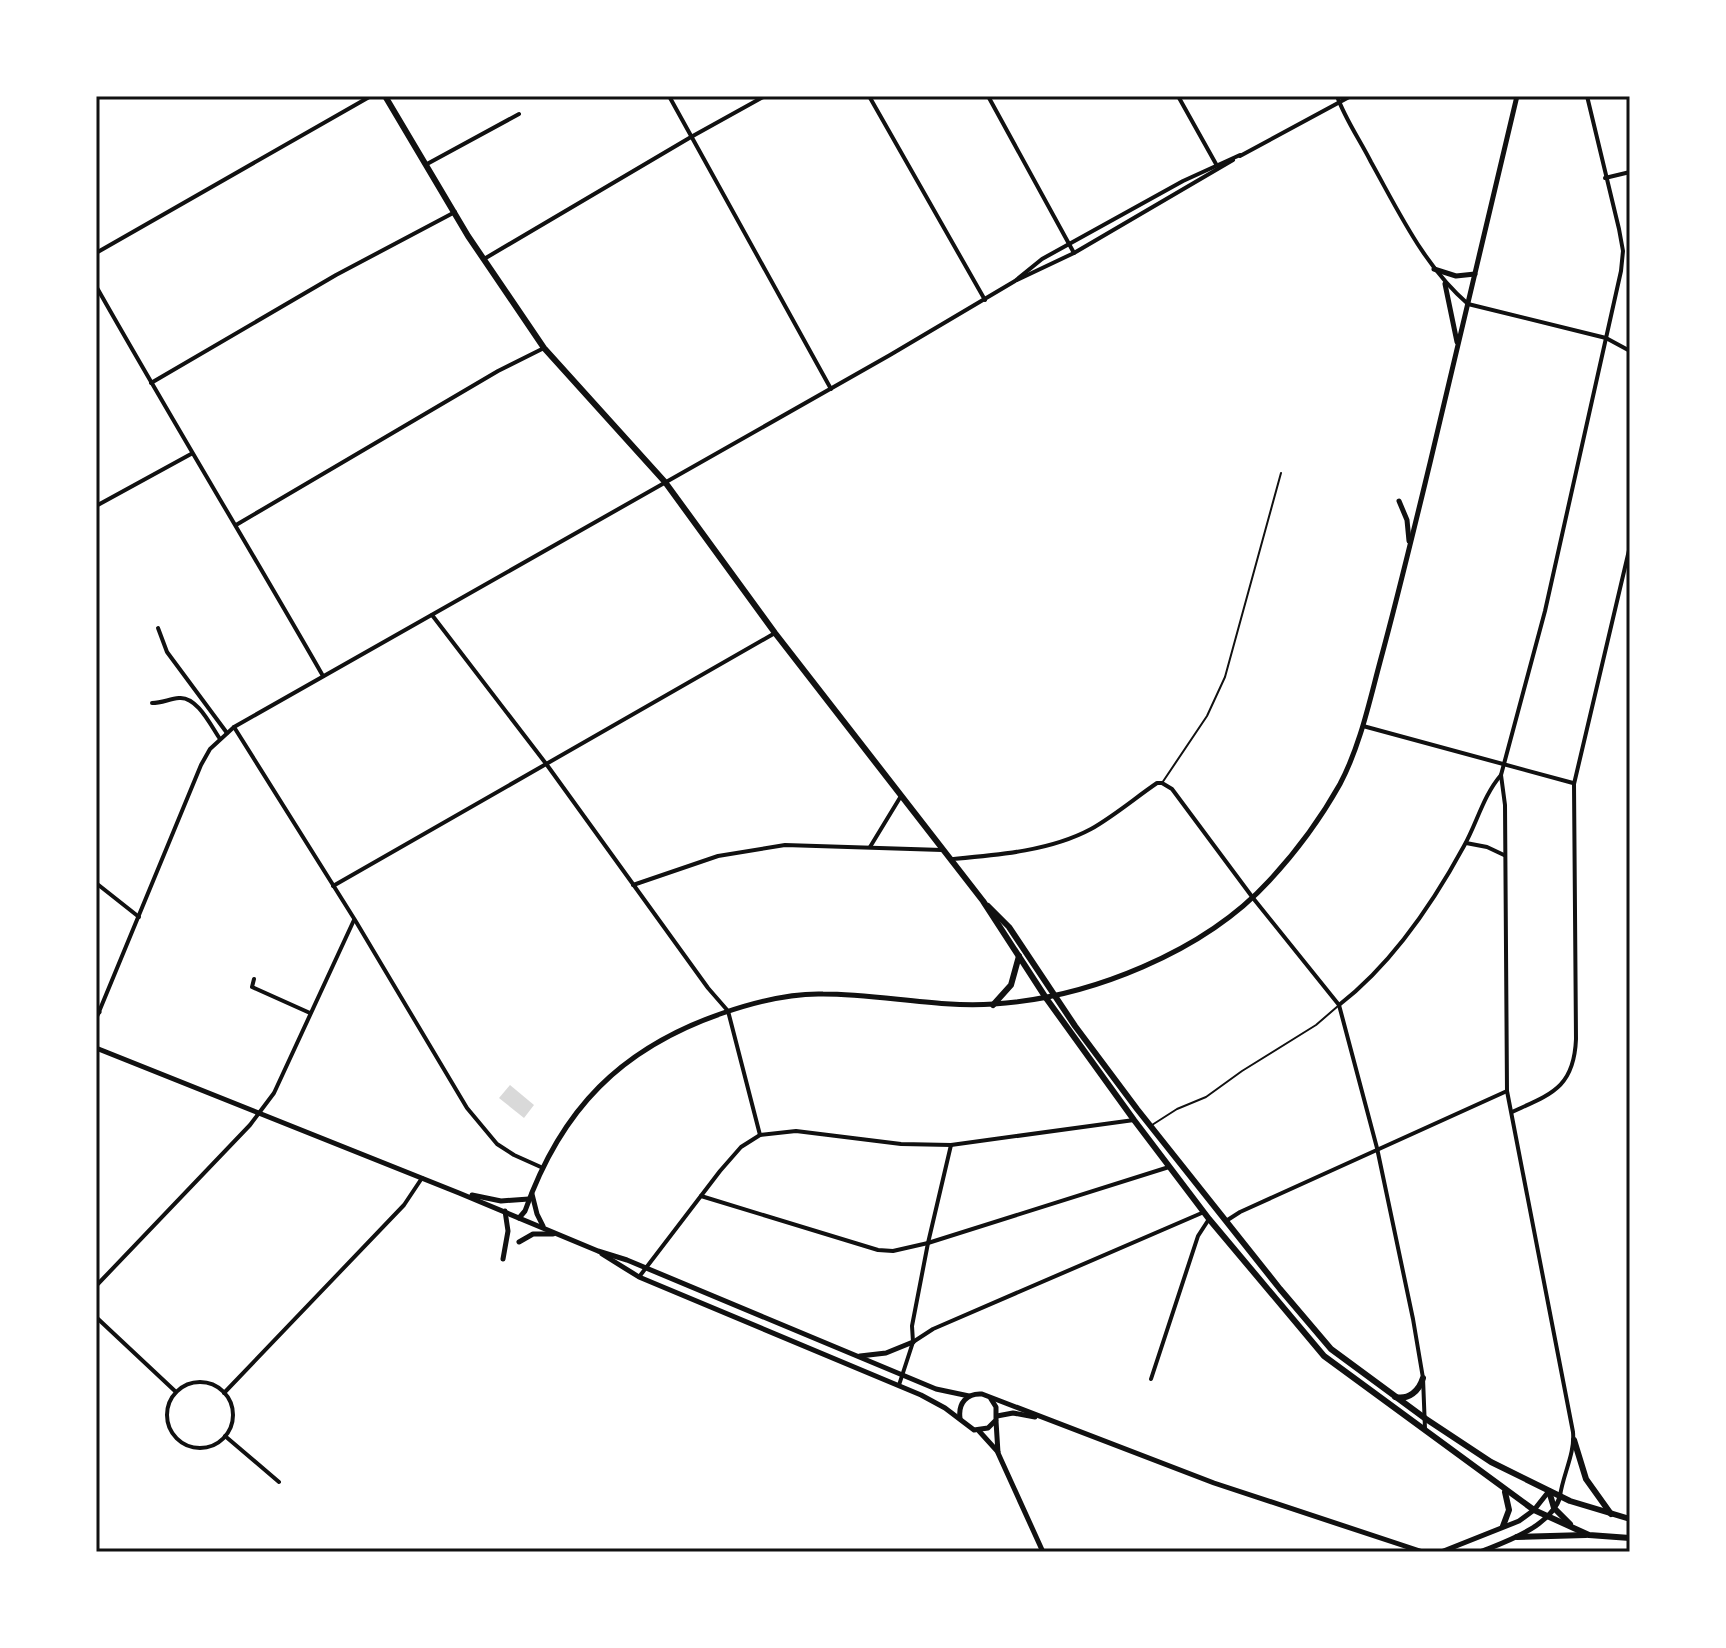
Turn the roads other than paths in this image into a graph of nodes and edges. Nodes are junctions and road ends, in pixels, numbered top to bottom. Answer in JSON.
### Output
{"nodes":[{"id":1,"x":371,"y":96,"type":"edge"},
{"id":2,"x":385,"y":96,"type":"edge"},
{"id":3,"x":669,"y":96,"type":"edge"},
{"id":4,"x":765,"y":96,"type":"edge"},
{"id":5,"x":869,"y":96,"type":"edge"},
{"id":6,"x":988,"y":96,"type":"edge"},
{"id":7,"x":1178,"y":96,"type":"edge"},
{"id":8,"x":1337,"y":96,"type":"edge"},
{"id":9,"x":1351,"y":96,"type":"edge"},
{"id":10,"x":1517,"y":96,"type":"edge"},
{"id":11,"x":1587,"y":96,"type":"edge"},
{"id":12,"x":1339,"y":103,"type":"junction"},
{"id":13,"x":519,"y":114,"type":"dead end"},
{"id":14,"x":691,"y":137,"type":"junction"},
{"id":15,"x":1240,"y":155,"type":"junction"},
{"id":16,"x":1216,"y":164,"type":"junction"},
{"id":17,"x":425,"y":165,"type":"junction"},
{"id":18,"x":1630,"y":172,"type":"edge"},
{"id":19,"x":1605,"y":178,"type":"junction"},
{"id":20,"x":455,"y":212,"type":"junction"},
{"id":21,"x":1070,"y":244,"type":"junction"},
{"id":22,"x":96,"y":253,"type":"edge"},
{"id":23,"x":1074,"y":253,"type":"junction"},
{"id":24,"x":484,"y":259,"type":"junction"},
{"id":25,"x":1434,"y":269,"type":"junction"},
{"id":26,"x":1475,"y":274,"type":"junction"},
{"id":27,"x":1015,"y":281,"type":"junction"},
{"id":28,"x":1445,"y":284,"type":"junction"},
{"id":29,"x":96,"y":286,"type":"edge"},
{"id":30,"x":985,"y":300,"type":"junction"},
{"id":31,"x":1468,"y":304,"type":"junction"},
{"id":32,"x":1606,"y":338,"type":"junction"},
{"id":33,"x":1458,"y":347,"type":"junction"},
{"id":34,"x":544,"y":348,"type":"junction"},
{"id":35,"x":1630,"y":351,"type":"edge"},
{"id":36,"x":151,"y":383,"type":"junction"},
{"id":37,"x":831,"y":389,"type":"junction"},
{"id":38,"x":191,"y":454,"type":"junction"},
{"id":39,"x":1281,"y":473,"type":"dead end"},
{"id":40,"x":665,"y":482,"type":"junction"},
{"id":41,"x":1399,"y":501,"type":"dead end"},
{"id":42,"x":96,"y":506,"type":"edge"},
{"id":43,"x":236,"y":525,"type":"junction"},
{"id":44,"x":1410,"y":546,"type":"junction"},
{"id":45,"x":1630,"y":546,"type":"edge"},
{"id":46,"x":432,"y":615,"type":"junction"},
{"id":47,"x":158,"y":628,"type":"dead end"},
{"id":48,"x":775,"y":633,"type":"junction"},
{"id":49,"x":323,"y":676,"type":"junction"},
{"id":50,"x":152,"y":703,"type":"dead end"},
{"id":51,"x":1363,"y":726,"type":"junction"},
{"id":52,"x":234,"y":727,"type":"junction"},
{"id":53,"x":227,"y":733,"type":"junction"},
{"id":54,"x":220,"y":739,"type":"junction"},
{"id":55,"x":547,"y":765,"type":"junction"},
{"id":56,"x":1503,"y":765,"type":"junction"},
{"id":57,"x":1501,"y":775,"type":"junction"},
{"id":58,"x":1162,"y":783,"type":"junction"},
{"id":59,"x":1574,"y":784,"type":"junction"},
{"id":60,"x":901,"y":796,"type":"junction"},
{"id":61,"x":1466,"y":843,"type":"junction"},
{"id":62,"x":870,"y":847,"type":"junction"},
{"id":63,"x":942,"y":850,"type":"junction"},
{"id":64,"x":1504,"y":855,"type":"junction"},
{"id":65,"x":950,"y":859,"type":"junction"},
{"id":66,"x":96,"y":883,"type":"edge"},
{"id":67,"x":633,"y":885,"type":"junction"},
{"id":68,"x":333,"y":886,"type":"junction"},
{"id":69,"x":1253,"y":898,"type":"junction"},
{"id":70,"x":983,"y":901,"type":"junction"},
{"id":71,"x":139,"y":917,"type":"junction"},
{"id":72,"x":355,"y":920,"type":"junction"},
{"id":73,"x":1019,"y":956,"type":"junction"},
{"id":74,"x":254,"y":979,"type":"dead end"},
{"id":75,"x":1055,"y":996,"type":"junction"},
{"id":76,"x":1046,"y":998,"type":"junction"},
{"id":77,"x":993,"y":1005,"type":"junction"},
{"id":78,"x":1339,"y":1005,"type":"junction"},
{"id":79,"x":728,"y":1011,"type":"junction"},
{"id":80,"x":310,"y":1013,"type":"junction"},
{"id":81,"x":97,"y":1015,"type":"edge"},
{"id":82,"x":96,"y":1048,"type":"edge"},
{"id":83,"x":1507,"y":1091,"type":"junction"},
{"id":84,"x":1511,"y":1112,"type":"junction"},
{"id":85,"x":260,"y":1113,"type":"junction"},
{"id":86,"x":1134,"y":1120,"type":"junction"},
{"id":87,"x":1152,"y":1126,"type":"junction"},
{"id":88,"x":760,"y":1135,"type":"junction"},
{"id":89,"x":951,"y":1145,"type":"junction"},
{"id":90,"x":1377,"y":1148,"type":"junction"},
{"id":91,"x":1169,"y":1167,"type":"junction"},
{"id":92,"x":543,"y":1168,"type":"junction"},
{"id":93,"x":422,"y":1178,"type":"junction"},
{"id":94,"x":459,"y":1193,"type":"junction"},
{"id":95,"x":531,"y":1196,"type":"junction"},
{"id":96,"x":700,"y":1196,"type":"junction"},
{"id":97,"x":505,"y":1211,"type":"junction"},
{"id":98,"x":525,"y":1211,"type":"junction"},
{"id":99,"x":1204,"y":1212,"type":"junction"},
{"id":100,"x":519,"y":1218,"type":"junction"},
{"id":101,"x":1209,"y":1219,"type":"junction"},
{"id":102,"x":527,"y":1221,"type":"junction"},
{"id":103,"x":1226,"y":1222,"type":"junction"},
{"id":104,"x":546,"y":1229,"type":"junction"},
{"id":105,"x":558,"y":1234,"type":"junction"},
{"id":106,"x":519,"y":1242,"type":"dead end"},
{"id":107,"x":928,"y":1243,"type":"junction"},
{"id":108,"x":598,"y":1251,"type":"junction"},
{"id":109,"x":503,"y":1259,"type":"dead end"},
{"id":110,"x":645,"y":1267,"type":"junction"},
{"id":111,"x":639,"y":1277,"type":"junction"},
{"id":112,"x":96,"y":1286,"type":"edge"},
{"id":113,"x":96,"y":1317,"type":"edge"},
{"id":114,"x":913,"y":1342,"type":"junction"},
{"id":115,"x":859,"y":1356,"type":"junction"},
{"id":116,"x":904,"y":1373,"type":"junction"},
{"id":117,"x":1423,"y":1378,"type":"junction"},
{"id":118,"x":1151,"y":1379,"type":"dead end"},
{"id":119,"x":899,"y":1385,"type":"junction"},
{"id":120,"x":176,"y":1392,"type":"junction"},
{"id":121,"x":224,"y":1393,"type":"junction"},
{"id":122,"x":1392,"y":1395,"type":"junction"},
{"id":123,"x":969,"y":1396,"type":"junction"},
{"id":124,"x":990,"y":1398,"type":"junction"},
{"id":125,"x":1040,"y":1417,"type":"junction"},
{"id":126,"x":960,"y":1418,"type":"junction"},
{"id":127,"x":996,"y":1418,"type":"junction"},
{"id":128,"x":1426,"y":1419,"type":"junction"},
{"id":129,"x":979,"y":1431,"type":"junction"},
{"id":130,"x":1425,"y":1432,"type":"junction"},
{"id":131,"x":225,"y":1436,"type":"junction"},
{"id":132,"x":1574,"y":1440,"type":"junction"},
{"id":133,"x":998,"y":1453,"type":"junction"},
{"id":134,"x":1562,"y":1478,"type":"junction"},
{"id":135,"x":279,"y":1482,"type":"dead end"},
{"id":136,"x":1505,"y":1491,"type":"junction"},
{"id":137,"x":1549,"y":1491,"type":"junction"},
{"id":138,"x":1560,"y":1497,"type":"junction"},
{"id":139,"x":1554,"y":1508,"type":"junction"},
{"id":140,"x":1534,"y":1510,"type":"junction"},
{"id":141,"x":1611,"y":1515,"type":"junction"},
{"id":142,"x":1546,"y":1517,"type":"junction"},
{"id":143,"x":1630,"y":1519,"type":"edge"},
{"id":144,"x":1503,"y":1526,"type":"junction"},
{"id":145,"x":1576,"y":1529,"type":"junction"},
{"id":146,"x":1589,"y":1535,"type":"junction"},
{"id":147,"x":1517,"y":1537,"type":"junction"},
{"id":148,"x":1630,"y":1538,"type":"edge"},
{"id":149,"x":1460,"y":1544,"type":"junction"},
{"id":150,"x":1489,"y":1550,"type":"edge"},
{"id":151,"x":1043,"y":1552,"type":"edge"},
{"id":152,"x":1423,"y":1552,"type":"edge"},
{"id":153,"x":1441,"y":1552,"type":"edge"},
{"id":154,"x":1457,"y":1552,"type":"edge"},
{"id":155,"x":1480,"y":1552,"type":"edge"}],
"edges":[{"from":1,"to":22,"type":"street"},
{"from":2,"to":17,"type":"main road"},
{"from":3,"to":14,"type":"street"},
{"from":4,"to":14,"type":"street"},
{"from":5,"to":30,"type":"street"},
{"from":6,"to":21,"type":"street"},
{"from":7,"to":16,"type":"street"},
{"from":8,"to":12,"type":"street"},
{"from":9,"to":12,"type":"street"},
{"from":10,"to":26,"type":"street"},
{"from":11,"to":19,"type":"street"},
{"from":12,"to":15,"type":"street"},
{"from":12,"to":25,"type":"street"},
{"from":13,"to":17,"type":"street"},
{"from":14,"to":24,"type":"street"},
{"from":14,"to":37,"type":"street"},
{"from":15,"to":16,"type":"street"},
{"from":15,"to":23,"type":"street"},
{"from":16,"to":21,"type":"street"},
{"from":17,"to":20,"type":"main road"},
{"from":18,"to":19,"type":"street"},
{"from":19,"to":32,"type":"street"},
{"from":20,"to":24,"type":"main road"},
{"from":20,"to":36,"type":"street"},
{"from":21,"to":23,"type":"street"},
{"from":21,"to":27,"type":"street"},
{"from":23,"to":27,"type":"street"},
{"from":24,"to":34,"type":"main road"},
{"from":25,"to":26,"type":"street"},
{"from":25,"to":28,"type":"street"},
{"from":26,"to":31,"type":"street"},
{"from":27,"to":30,"type":"street"},
{"from":28,"to":31,"type":"street"},
{"from":28,"to":33,"type":"street"},
{"from":29,"to":36,"type":"street"},
{"from":30,"to":37,"type":"street"},
{"from":31,"to":32,"type":"street"},
{"from":31,"to":33,"type":"street"},
{"from":32,"to":35,"type":"street"},
{"from":32,"to":56,"type":"street"},
{"from":33,"to":44,"type":"street"},
{"from":34,"to":40,"type":"main road"},
{"from":34,"to":43,"type":"street"},
{"from":36,"to":38,"type":"street"},
{"from":37,"to":40,"type":"street"},
{"from":38,"to":42,"type":"street"},
{"from":38,"to":43,"type":"street"},
{"from":39,"to":58,"type":"lane"},
{"from":40,"to":46,"type":"street"},
{"from":40,"to":48,"type":"main road"},
{"from":41,"to":44,"type":"street"},
{"from":43,"to":49,"type":"street"},
{"from":44,"to":51,"type":"street"},
{"from":45,"to":59,"type":"street"},
{"from":46,"to":49,"type":"street"},
{"from":46,"to":55,"type":"street"},
{"from":47,"to":53,"type":"street"},
{"from":48,"to":55,"type":"street"},
{"from":48,"to":60,"type":"main road"},
{"from":49,"to":52,"type":"street"},
{"from":50,"to":54,"type":"street"},
{"from":51,"to":56,"type":"street"},
{"from":51,"to":69,"type":"street"},
{"from":52,"to":53,"type":"street"},
{"from":52,"to":68,"type":"street"},
{"from":53,"to":54,"type":"street"},
{"from":54,"to":71,"type":"street"},
{"from":55,"to":67,"type":"street"},
{"from":55,"to":68,"type":"street"},
{"from":56,"to":57,"type":"street"},
{"from":56,"to":59,"type":"street"},
{"from":57,"to":61,"type":"street"},
{"from":57,"to":64,"type":"street"},
{"from":58,"to":65,"type":"street"},
{"from":58,"to":69,"type":"street"},
{"from":59,"to":84,"type":"street"},
{"from":60,"to":62,"type":"street"},
{"from":60,"to":63,"type":"main road"},
{"from":61,"to":64,"type":"street"},
{"from":61,"to":78,"type":"street"},
{"from":62,"to":63,"type":"street"},
{"from":62,"to":67,"type":"street"},
{"from":63,"to":65,"type":"main road"},
{"from":64,"to":83,"type":"street"},
{"from":65,"to":70,"type":"main road"},
{"from":66,"to":71,"type":"street"},
{"from":67,"to":79,"type":"street"},
{"from":68,"to":72,"type":"street"},
{"from":69,"to":75,"type":"street"},
{"from":69,"to":78,"type":"street"},
{"from":70,"to":73,"type":"main road"},
{"from":70,"to":75,"type":"main road"},
{"from":71,"to":81,"type":"street"},
{"from":72,"to":80,"type":"street"},
{"from":72,"to":92,"type":"street"},
{"from":73,"to":76,"type":"main road"},
{"from":73,"to":77,"type":"main road"},
{"from":74,"to":80,"type":"street"},
{"from":75,"to":76,"type":"street"},
{"from":75,"to":87,"type":"main road"},
{"from":76,"to":77,"type":"street"},
{"from":76,"to":86,"type":"main road"},
{"from":77,"to":79,"type":"street"},
{"from":78,"to":87,"type":"lane"},
{"from":78,"to":90,"type":"street"},
{"from":79,"to":88,"type":"street"},
{"from":79,"to":92,"type":"street"},
{"from":80,"to":85,"type":"street"},
{"from":82,"to":85,"type":"street"},
{"from":83,"to":84,"type":"street"},
{"from":83,"to":90,"type":"street"},
{"from":84,"to":132,"type":"street"},
{"from":85,"to":93,"type":"street"},
{"from":85,"to":112,"type":"street"},
{"from":86,"to":89,"type":"street"},
{"from":86,"to":91,"type":"main road"},
{"from":87,"to":103,"type":"main road"},
{"from":88,"to":89,"type":"street"},
{"from":88,"to":96,"type":"street"},
{"from":89,"to":107,"type":"street"},
{"from":90,"to":103,"type":"street"},
{"from":90,"to":117,"type":"street"},
{"from":91,"to":99,"type":"main road"},
{"from":91,"to":107,"type":"street"},
{"from":92,"to":95,"type":"street"},
{"from":93,"to":94,"type":"street"},
{"from":93,"to":121,"type":"street"},
{"from":94,"to":95,"type":"street"},
{"from":94,"to":97,"type":"street"},
{"from":95,"to":98,"type":"street"},
{"from":95,"to":104,"type":"street"},
{"from":96,"to":107,"type":"street"},
{"from":96,"to":110,"type":"street"},
{"from":97,"to":100,"type":"street"},
{"from":97,"to":109,"type":"street"},
{"from":98,"to":100,"type":"street"},
{"from":98,"to":102,"type":"street"},
{"from":99,"to":101,"type":"main road"},
{"from":99,"to":114,"type":"street"},
{"from":100,"to":102,"type":"street"},
{"from":101,"to":118,"type":"street"},
{"from":101,"to":130,"type":"main road"},
{"from":102,"to":104,"type":"street"},
{"from":103,"to":122,"type":"main road"},
{"from":104,"to":105,"type":"street"},
{"from":105,"to":106,"type":"street"},
{"from":105,"to":108,"type":"street"},
{"from":107,"to":114,"type":"street"},
{"from":108,"to":110,"type":"street"},
{"from":108,"to":111,"type":"street"},
{"from":110,"to":111,"type":"street"},
{"from":110,"to":115,"type":"street"},
{"from":111,"to":119,"type":"street"},
{"from":113,"to":120,"type":"street"},
{"from":114,"to":115,"type":"street"},
{"from":114,"to":116,"type":"street"},
{"from":115,"to":116,"type":"street"},
{"from":116,"to":119,"type":"street"},
{"from":116,"to":123,"type":"street"},
{"from":117,"to":122,"type":"main road"},
{"from":117,"to":128,"type":"street"},
{"from":119,"to":126,"type":"street"},
{"from":120,"to":121,"type":"street"},
{"from":120,"to":131,"type":"street"},
{"from":121,"to":131,"type":"street"},
{"from":122,"to":128,"type":"main road"},
{"from":123,"to":124,"type":"street"},
{"from":123,"to":126,"type":"street"},
{"from":124,"to":125,"type":"street"},
{"from":124,"to":127,"type":"street"},
{"from":125,"to":127,"type":"street"},
{"from":125,"to":152,"type":"street"},
{"from":126,"to":129,"type":"street"},
{"from":127,"to":129,"type":"street"},
{"from":127,"to":133,"type":"street"},
{"from":128,"to":130,"type":"street"},
{"from":128,"to":137,"type":"main road"},
{"from":129,"to":133,"type":"street"},
{"from":130,"to":136,"type":"main road"},
{"from":131,"to":135,"type":"street"},
{"from":132,"to":134,"type":"street"},
{"from":132,"to":141,"type":"main road"},
{"from":133,"to":151,"type":"street"},
{"from":134,"to":137,"type":"street"},
{"from":134,"to":138,"type":"street"},
{"from":136,"to":140,"type":"main road"},
{"from":136,"to":144,"type":"main road"},
{"from":137,"to":138,"type":"main road"},
{"from":137,"to":139,"type":"main road"},
{"from":137,"to":140,"type":"street"},
{"from":138,"to":139,"type":"street"},
{"from":138,"to":141,"type":"main road"},
{"from":139,"to":142,"type":"street"},
{"from":139,"to":145,"type":"main road"},
{"from":140,"to":142,"type":"main road"},
{"from":140,"to":144,"type":"street"},
{"from":141,"to":143,"type":"main road"},
{"from":142,"to":145,"type":"main road"},
{"from":142,"to":147,"type":"street"},
{"from":144,"to":149,"type":"street"},
{"from":145,"to":146,"type":"main road"},
{"from":146,"to":147,"type":"main road"},
{"from":146,"to":148,"type":"main road"},
{"from":147,"to":150,"type":"street"},
{"from":149,"to":153,"type":"street"},
{"from":149,"to":154,"type":"street"},
{"from":150,"to":155,"type":"street"}]}
